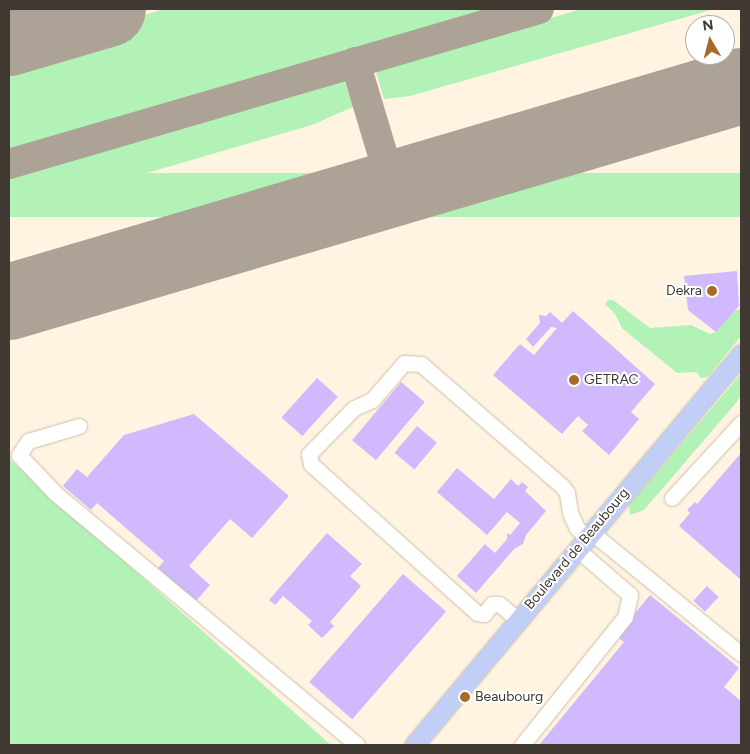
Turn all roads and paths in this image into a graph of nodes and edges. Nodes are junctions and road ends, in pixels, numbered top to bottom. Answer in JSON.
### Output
{"nodes":[{"id":1,"x":741,"y":354,"type":"edge"},
{"id":2,"x":741,"y":423,"type":"edge"},
{"id":3,"x":79,"y":426,"type":"dead end"},
{"id":4,"x":672,"y":498,"type":"dead end"},
{"id":5,"x":583,"y":536,"type":"junction"},
{"id":6,"x":517,"y":619,"type":"junction"},
{"id":7,"x":741,"y":654,"type":"edge"},
{"id":8,"x":357,"y":745,"type":"edge"},
{"id":9,"x":414,"y":745,"type":"edge"},
{"id":10,"x":522,"y":745,"type":"edge"}],
"edges":[{"from":1,"to":5,"type":"main road","name":"Boulevard de Beaubourg"},
{"from":2,"to":4,"type":"lane"},
{"from":3,"to":8,"type":"lane"},
{"from":5,"to":6,"type":"main road","name":"Boulevard de Beaubourg"},
{"from":5,"to":6,"type":"lane"},
{"from":5,"to":7,"type":"lane"},
{"from":5,"to":10,"type":"lane"},
{"from":6,"to":9,"type":"main road","name":"Boulevard de Beaubourg"}]}
